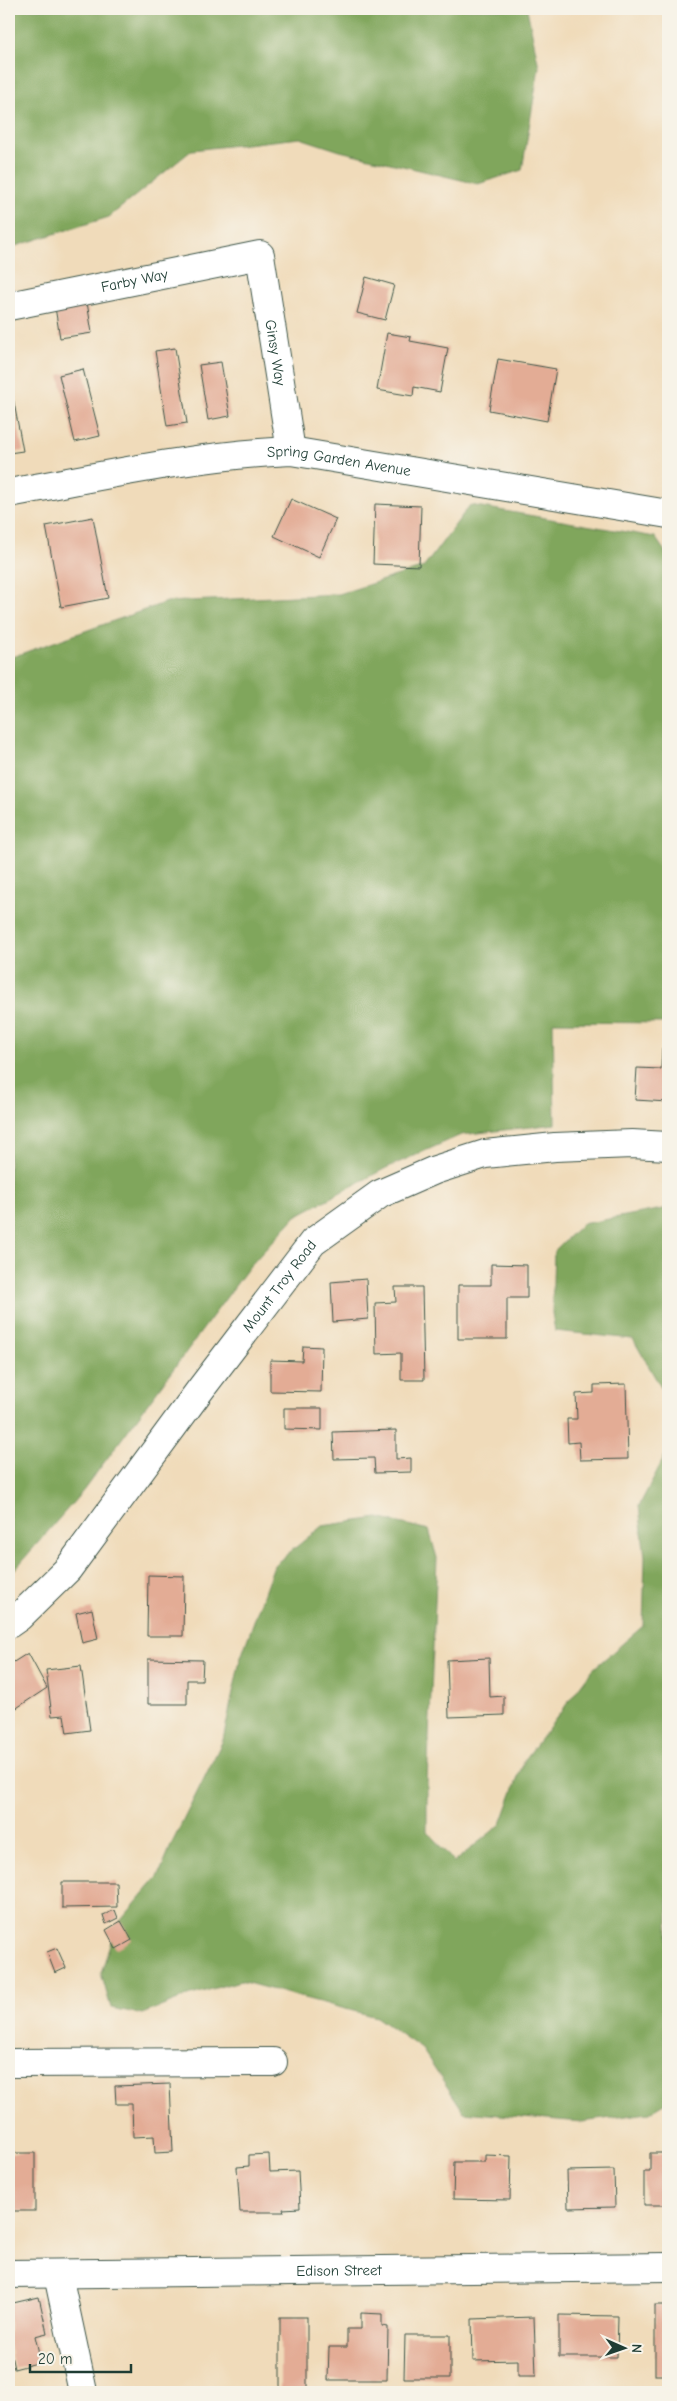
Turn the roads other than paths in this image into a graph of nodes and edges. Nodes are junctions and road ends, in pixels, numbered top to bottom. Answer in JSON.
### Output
{"nodes":[{"id":1,"x":260,"y":255,"type":"joint"},
{"id":2,"x":9,"y":306,"type":"edge"},
{"id":3,"x":291,"y":451,"type":"junction"},
{"id":4,"x":9,"y":494,"type":"edge"},
{"id":5,"x":668,"y":514,"type":"edge"},
{"id":6,"x":668,"y":1146,"type":"edge"},
{"id":7,"x":9,"y":1624,"type":"edge"},
{"id":8,"x":274,"y":2062,"type":"dead end"},
{"id":9,"x":9,"y":2063,"type":"edge"},
{"id":10,"x":668,"y":2267,"type":"edge"},
{"id":11,"x":9,"y":2274,"type":"edge"},
{"id":12,"x":58,"y":2275,"type":"junction"},
{"id":13,"x":83,"y":2392,"type":"edge"}],
"edges":[{"from":1,"to":2,"type":"street","name":"Farby Way"},
{"from":1,"to":3,"type":"street","name":"Ginsy Way"},
{"from":3,"to":4,"type":"street","name":"Spring Garden Avenue"},
{"from":3,"to":5,"type":"street","name":"Spring Garden Avenue"},
{"from":6,"to":7,"type":"street","name":"Mount Troy Road"},
{"from":8,"to":9,"type":"street"},
{"from":10,"to":12,"type":"street","name":"Edison Street"},
{"from":11,"to":12,"type":"street","name":"Edison Street"},
{"from":12,"to":13,"type":"street"}]}
